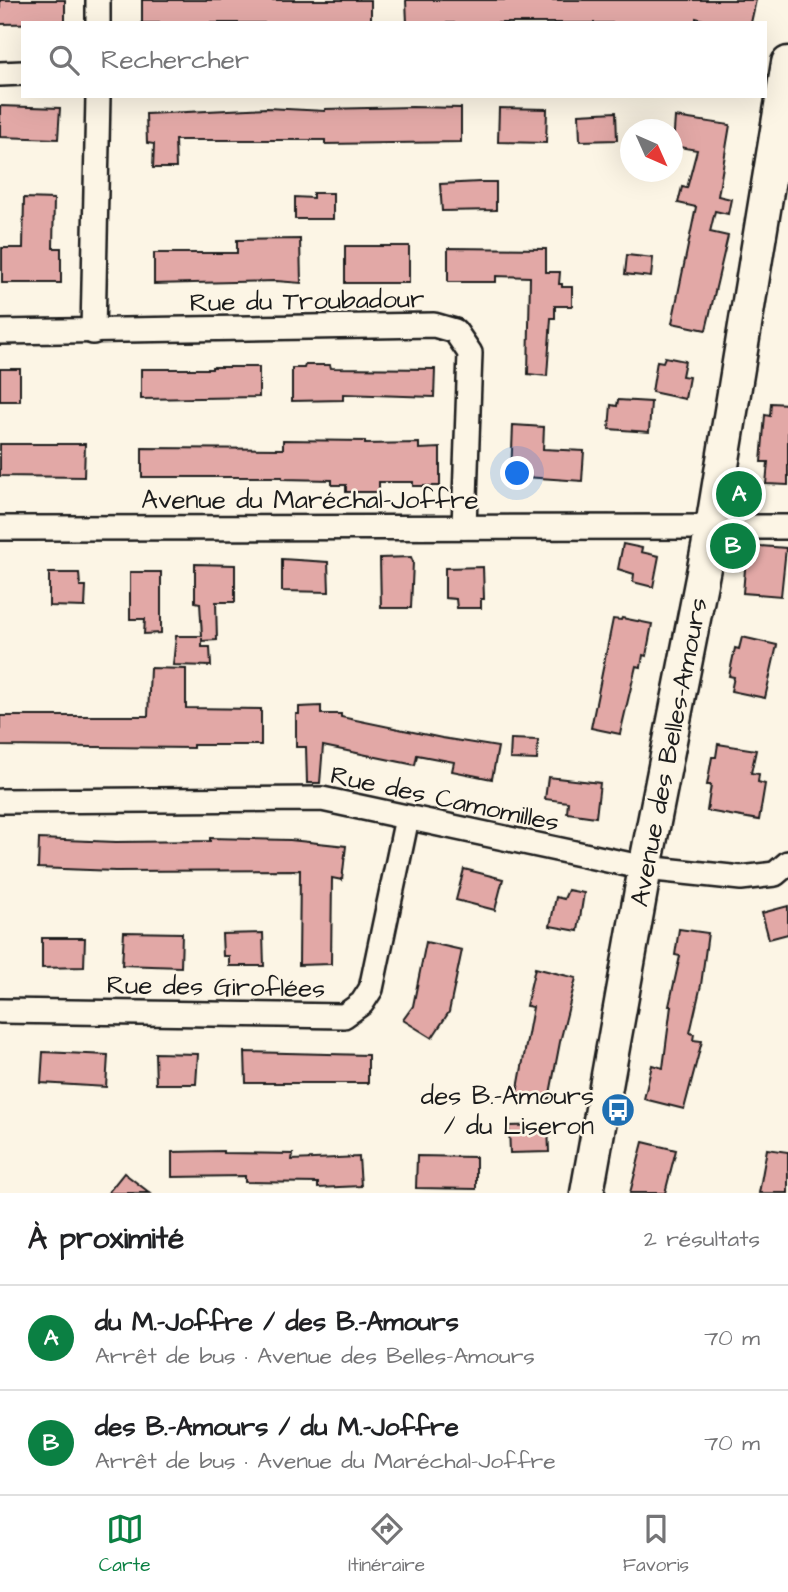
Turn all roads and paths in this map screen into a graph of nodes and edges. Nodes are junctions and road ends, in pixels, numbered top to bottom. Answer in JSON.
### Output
{"nodes":[{"id":1,"x":98,"y":0,"type":"edge"},
{"id":2,"x":98,"y":21,"type":"edge"},
{"id":3,"x":21,"y":73,"type":"edge"},
{"id":4,"x":0,"y":74,"type":"edge"},
{"id":5,"x":780,"y":97,"type":"edge"},
{"id":6,"x":98,"y":98,"type":"edge"},
{"id":7,"x":0,"y":332,"type":"edge"},
{"id":8,"x":93,"y":332,"type":"junction"},
{"id":9,"x":464,"y":527,"type":"junction"},
{"id":10,"x":712,"y":527,"type":"junction"},
{"id":11,"x":788,"y":527,"type":"edge"},
{"id":12,"x":0,"y":528,"type":"edge"},
{"id":13,"x":0,"y":801,"type":"edge"},
{"id":14,"x":407,"y":818,"type":"junction"},
{"id":15,"x":788,"y":863,"type":"edge"},
{"id":16,"x":645,"y":868,"type":"junction"},
{"id":17,"x":0,"y":1011,"type":"edge"},
{"id":18,"x":587,"y":1193,"type":"edge"}],
"edges":[{"from":1,"to":2,"type":"street"},
{"from":3,"to":4,"type":"street"},
{"from":5,"to":10,"type":"street","name":"Avenue des Belles-Amours"},
{"from":6,"to":8,"type":"street"},
{"from":7,"to":8,"type":"street","name":"Rue du Troubadour"},
{"from":8,"to":9,"type":"street","name":"Rue du Troubadour"},
{"from":9,"to":10,"type":"street","name":"Avenue du Maréchal-Joffre"},
{"from":9,"to":12,"type":"street","name":"Avenue du Maréchal-Joffre"},
{"from":10,"to":11,"type":"street","name":"Avenue du Maréchal-Joffre"},
{"from":10,"to":16,"type":"street","name":"Avenue des Belles-Amours"},
{"from":13,"to":14,"type":"street","name":"Rue des Camomilles"},
{"from":14,"to":16,"type":"street","name":"Rue des Camomilles"},
{"from":14,"to":17,"type":"street","name":"Rue des Giroflées"},
{"from":15,"to":16,"type":"street","name":"Rue des Camomilles"},
{"from":16,"to":18,"type":"street","name":"Avenue des Belles-Amours"}]}
